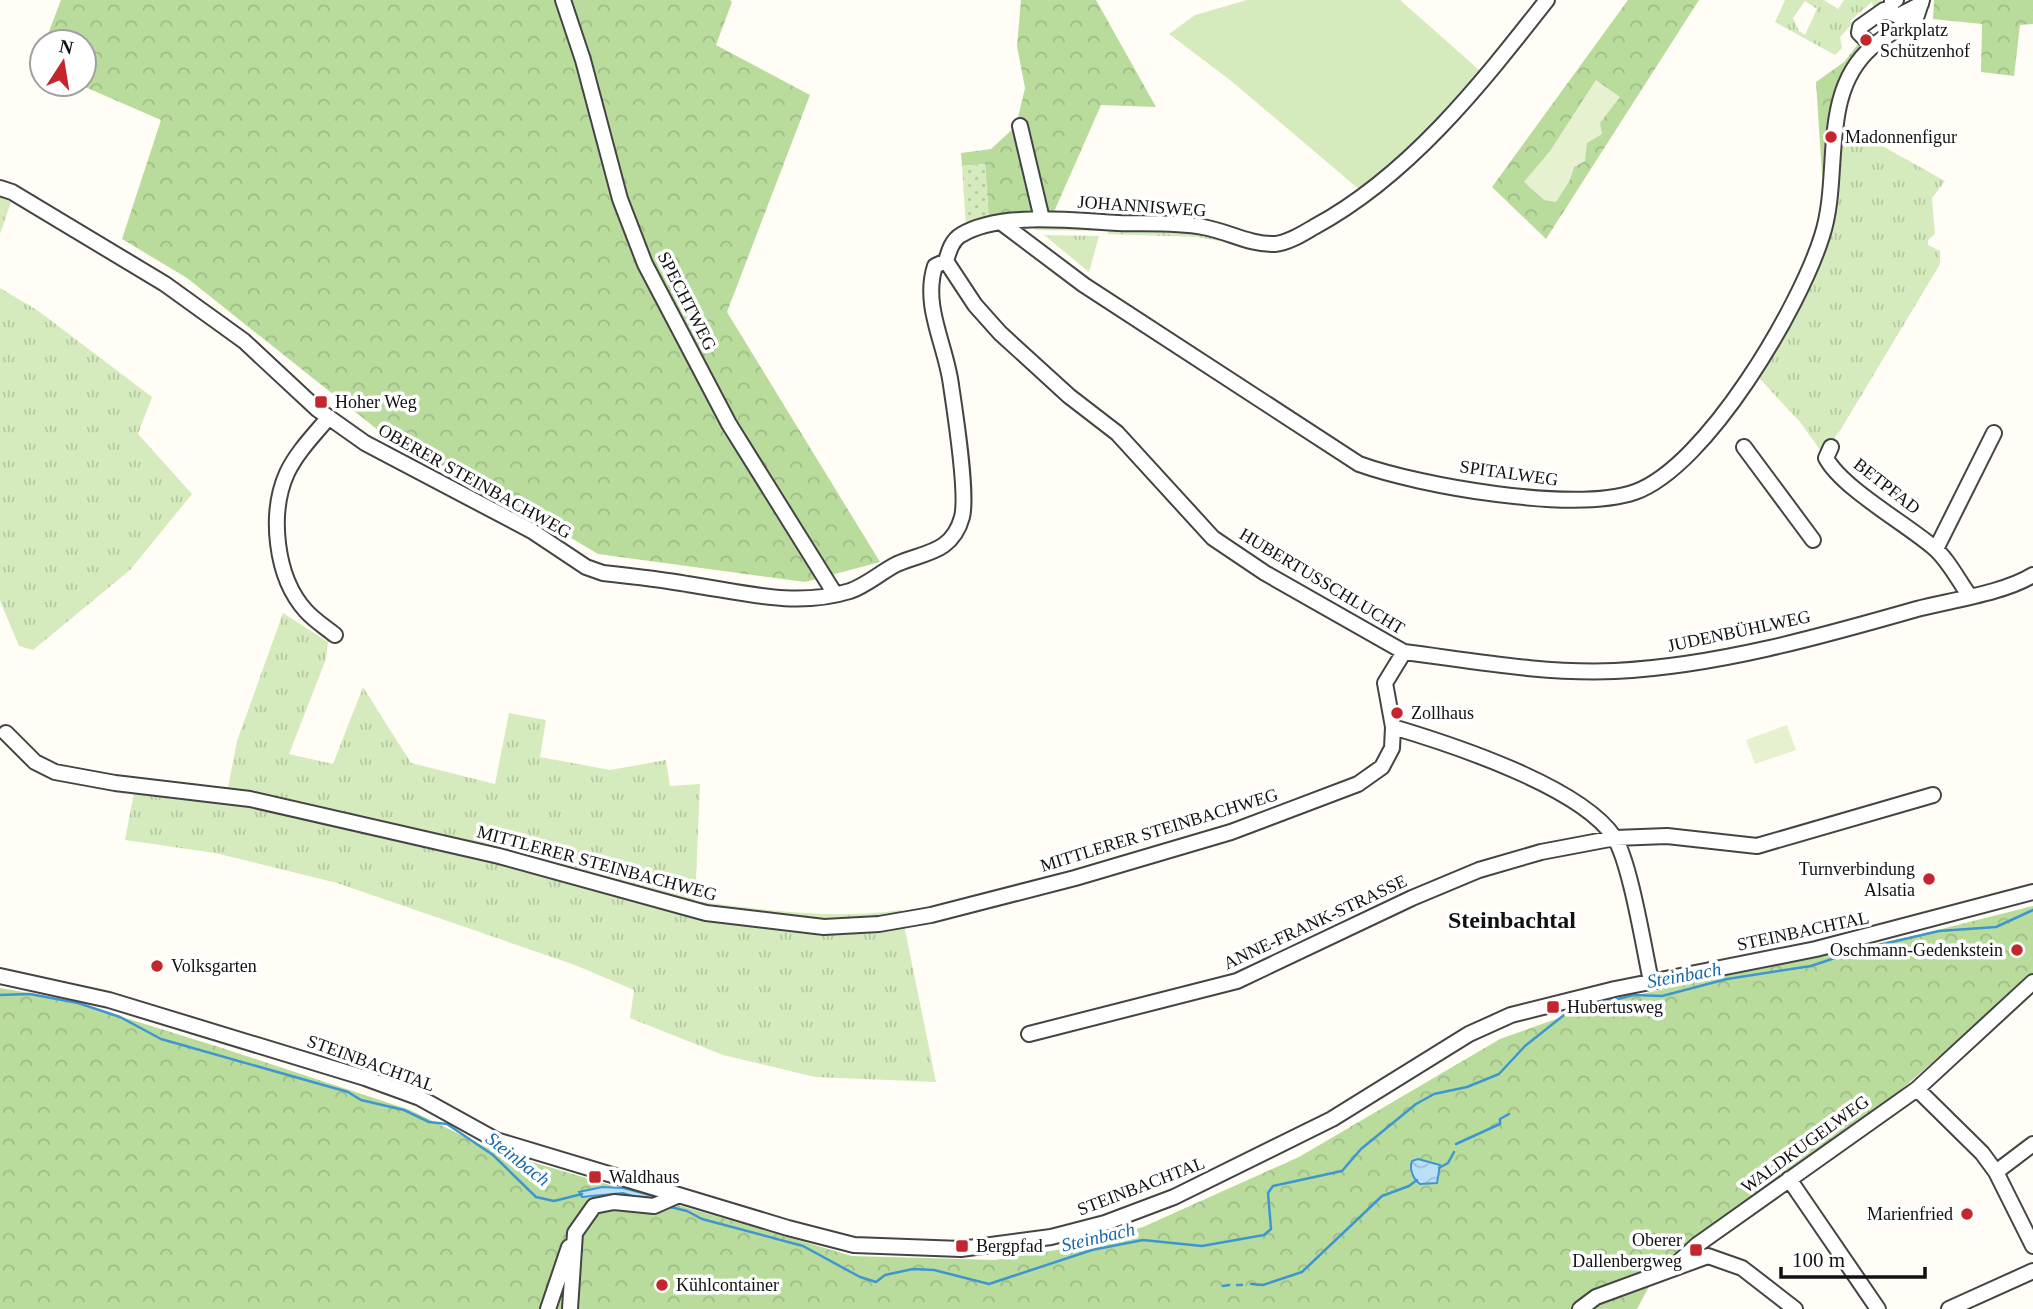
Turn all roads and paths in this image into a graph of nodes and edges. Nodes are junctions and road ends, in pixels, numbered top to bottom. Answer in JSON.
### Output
{"nodes":[{"id":1,"x":563,"y":0,"type":"edge"},
{"id":2,"x":1547,"y":0,"type":"edge"},
{"id":3,"x":1921,"y":2,"type":"edge"},
{"id":4,"x":1893,"y":6,"type":"edge"},
{"id":5,"x":1872,"y":46,"type":"junction"},
{"id":6,"x":1020,"y":126,"type":"dead end"},
{"id":7,"x":0,"y":188,"type":"edge"},
{"id":8,"x":1042,"y":219,"type":"junction"},
{"id":9,"x":1003,"y":223,"type":"junction"},
{"id":10,"x":946,"y":261,"type":"junction"},
{"id":11,"x":329,"y":417,"type":"junction"},
{"id":12,"x":1994,"y":433,"type":"dead end"},
{"id":13,"x":1744,"y":447,"type":"dead end"},
{"id":14,"x":1831,"y":447,"type":"dead end"},
{"id":15,"x":1813,"y":540,"type":"dead end"},
{"id":16,"x":1936,"y":550,"type":"junction"},
{"id":17,"x":2033,"y":575,"type":"edge"},
{"id":18,"x":835,"y":594,"type":"junction"},
{"id":19,"x":1969,"y":595,"type":"junction"},
{"id":20,"x":335,"y":635,"type":"dead end"},
{"id":21,"x":1403,"y":654,"type":"junction"},
{"id":22,"x":1393,"y":727,"type":"junction"},
{"id":23,"x":6,"y":733,"type":"dead end"},
{"id":24,"x":1933,"y":795,"type":"dead end"},
{"id":25,"x":1615,"y":838,"type":"junction"},
{"id":26,"x":2033,"y":892,"type":"edge"},
{"id":27,"x":0,"y":976,"type":"edge"},
{"id":28,"x":1651,"y":981,"type":"junction"},
{"id":29,"x":2033,"y":982,"type":"edge"},
{"id":30,"x":1028,"y":1034,"type":"dead end"},
{"id":31,"x":1917,"y":1089,"type":"junction"},
{"id":32,"x":2033,"y":1144,"type":"edge"},
{"id":33,"x":1996,"y":1172,"type":"junction"},
{"id":34,"x":1789,"y":1180,"type":"junction"},
{"id":35,"x":667,"y":1200,"type":"junction"},
{"id":36,"x":575,"y":1233,"type":"junction"},
{"id":37,"x":2033,"y":1246,"type":"edge"},
{"id":38,"x":1671,"y":1269,"type":"junction"},
{"id":39,"x":2033,"y":1271,"type":"edge"},
{"id":40,"x":548,"y":1309,"type":"edge"},
{"id":41,"x":570,"y":1309,"type":"edge"},
{"id":42,"x":1580,"y":1309,"type":"edge"},
{"id":43,"x":1795,"y":1309,"type":"edge"},
{"id":44,"x":1878,"y":1309,"type":"edge"},
{"id":45,"x":1949,"y":1309,"type":"edge"}],
"edges":[{"from":1,"to":18,"type":"street","name":"SPECHTWEG"},
{"from":2,"to":8,"type":"street","name":"JOHANNISWEG"},
{"from":3,"to":4,"type":"street"},
{"from":3,"to":5,"type":"street","name":"SPITALWEG"},
{"from":4,"to":5,"type":"street"},
{"from":5,"to":9,"type":"street","name":"SPITALWEG"},
{"from":6,"to":8,"type":"street"},
{"from":7,"to":11,"type":"street","name":"OBERER STEINBACHWEG"},
{"from":8,"to":9,"type":"street","name":"JOHANNISWEG"},
{"from":9,"to":10,"type":"street","name":"JOHANNISWEG"},
{"from":10,"to":18,"type":"street","name":"OBERER STEINBACHWEG"},
{"from":10,"to":21,"type":"street","name":"HUBERTUSSCHLUCHT"},
{"from":11,"to":18,"type":"street","name":"OBERER STEINBACHWEG"},
{"from":11,"to":20,"type":"street"},
{"from":12,"to":16,"type":"street"},
{"from":13,"to":15,"type":"street"},
{"from":14,"to":16,"type":"street","name":"BETPFAD"},
{"from":16,"to":19,"type":"street","name":"BETPFAD"},
{"from":17,"to":19,"type":"street","name":"JUDENBÜHLWEG"},
{"from":19,"to":21,"type":"street","name":"JUDENBÜHLWEG"},
{"from":21,"to":22,"type":"street","name":"HUBERTUSSCHLUCHT"},
{"from":22,"to":23,"type":"street","name":"MITTLERER STEINBACHWEG"},
{"from":22,"to":25,"type":"street"},
{"from":24,"to":25,"type":"street"},
{"from":25,"to":28,"type":"street"},
{"from":25,"to":30,"type":"street","name":"ANNE-FRANK-STRASSE"},
{"from":26,"to":28,"type":"street","name":"STEINBACHTAL"},
{"from":27,"to":35,"type":"street","name":"STEINBACHTAL"},
{"from":28,"to":35,"type":"street","name":"STEINBACHTAL"},
{"from":29,"to":31,"type":"street","name":"WALDKUGELWEG"},
{"from":31,"to":33,"type":"street"},
{"from":31,"to":34,"type":"street","name":"WALDKUGELWEG"},
{"from":32,"to":33,"type":"street"},
{"from":33,"to":37,"type":"street"},
{"from":34,"to":38,"type":"street","name":"WALDKUGELWEG"},
{"from":34,"to":44,"type":"street"},
{"from":35,"to":36,"type":"street"},
{"from":36,"to":40,"type":"street"},
{"from":36,"to":41,"type":"street"},
{"from":38,"to":42,"type":"street","name":"WALDKUGELWEG"},
{"from":38,"to":43,"type":"street"},
{"from":39,"to":45,"type":"street"}]}
